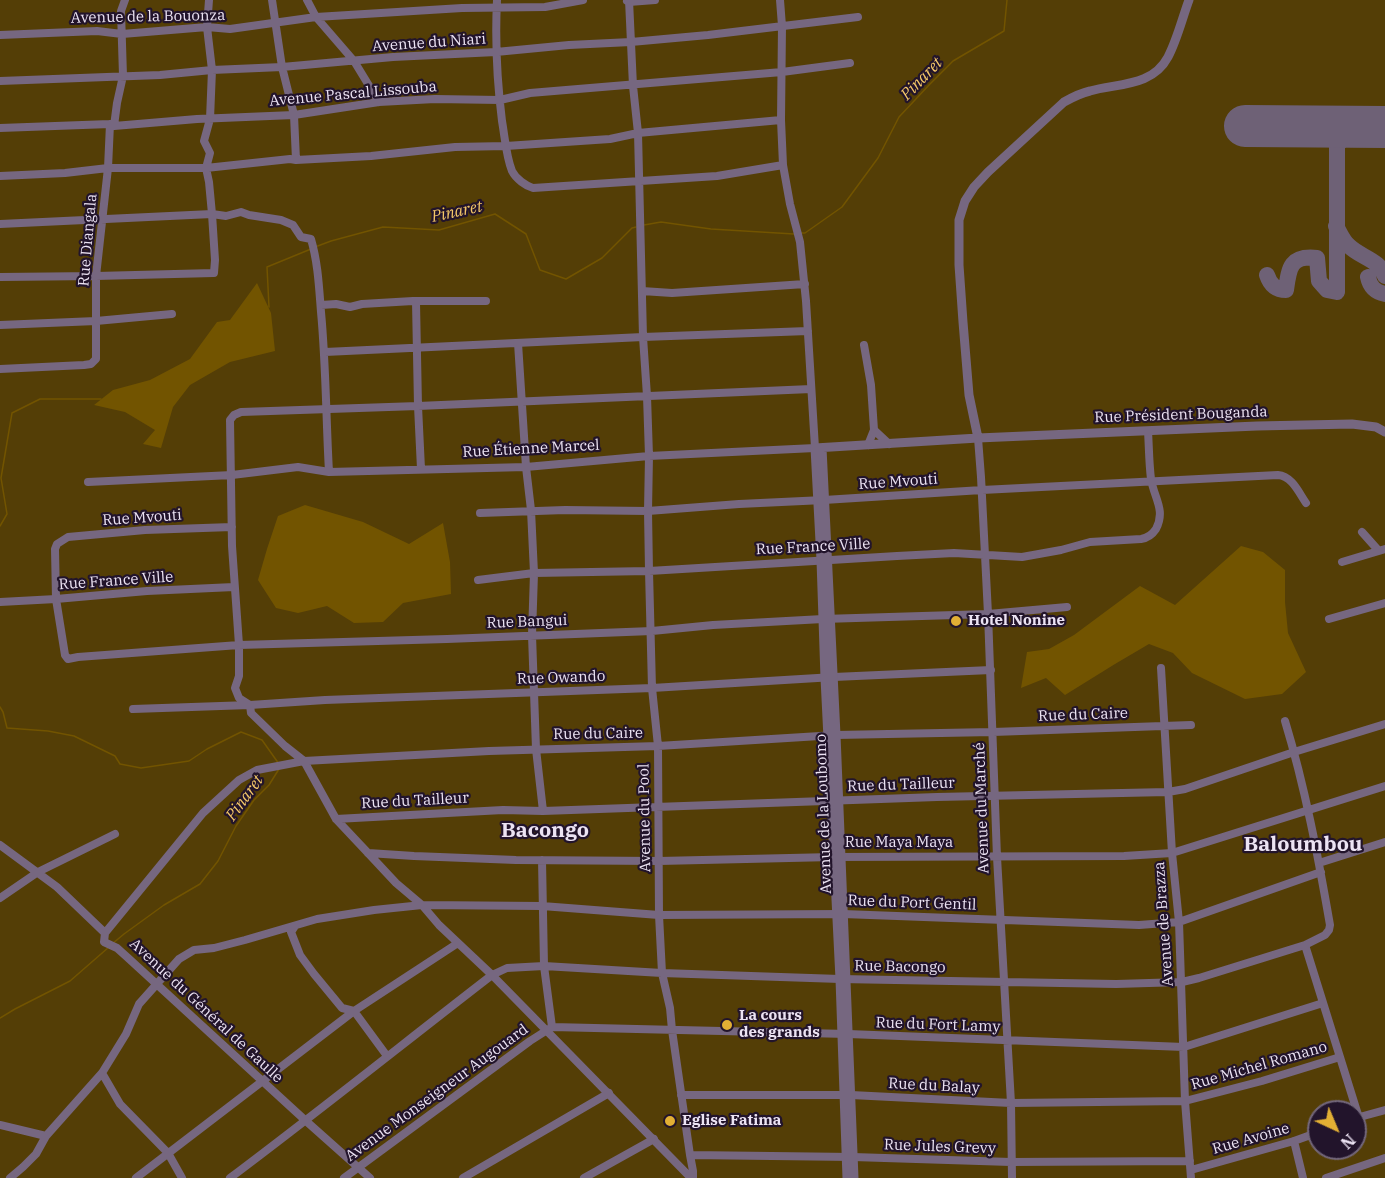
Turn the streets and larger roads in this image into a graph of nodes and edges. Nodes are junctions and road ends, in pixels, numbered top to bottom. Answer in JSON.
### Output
{"nodes":[{"id":1,"x":125,"y":0,"type":"edge"},
{"id":2,"x":208,"y":0,"type":"edge"},
{"id":3,"x":272,"y":0,"type":"edge"},
{"id":4,"x":307,"y":0,"type":"edge"},
{"id":5,"x":583,"y":0,"type":"edge"},
{"id":6,"x":655,"y":0,"type":"edge"},
{"id":7,"x":780,"y":0,"type":"edge"},
{"id":8,"x":1189,"y":0,"type":"edge"},
{"id":9,"x":628,"y":1,"type":"edge"},
{"id":10,"x":497,"y":4,"type":"edge"},
{"id":11,"x":316,"y":17,"type":"junction"},
{"id":12,"x":858,"y":17,"type":"dead end"},
{"id":13,"x":275,"y":23,"type":"junction"},
{"id":14,"x":782,"y":26,"type":"junction"},
{"id":15,"x":207,"y":27,"type":"junction"},
{"id":16,"x":122,"y":34,"type":"junction"},
{"id":17,"x":0,"y":35,"type":"edge"},
{"id":18,"x":631,"y":42,"type":"junction"},
{"id":19,"x":496,"y":52,"type":"junction"},
{"id":20,"x":354,"y":61,"type":"junction"},
{"id":21,"x":850,"y":63,"type":"dead end"},
{"id":22,"x":282,"y":67,"type":"junction"},
{"id":23,"x":212,"y":70,"type":"junction"},
{"id":24,"x":782,"y":72,"type":"junction"},
{"id":25,"x":123,"y":76,"type":"junction"},
{"id":26,"x":0,"y":81,"type":"edge"},
{"id":27,"x":633,"y":86,"type":"junction"},
{"id":28,"x":500,"y":100,"type":"junction"},
{"id":29,"x":379,"y":102,"type":"junction"},
{"id":30,"x":294,"y":115,"type":"junction"},
{"id":31,"x":210,"y":119,"type":"junction"},
{"id":32,"x":781,"y":120,"type":"junction"},
{"id":33,"x":112,"y":125,"type":"junction"},
{"id":34,"x":0,"y":128,"type":"edge"},
{"id":35,"x":638,"y":133,"type":"junction"},
{"id":36,"x":506,"y":146,"type":"junction"},
{"id":37,"x":296,"y":160,"type":"junction"},
{"id":38,"x":783,"y":165,"type":"junction"},
{"id":39,"x":108,"y":168,"type":"junction"},
{"id":40,"x":206,"y":168,"type":"junction"},
{"id":41,"x":0,"y":176,"type":"edge"},
{"id":42,"x":640,"y":181,"type":"junction"},
{"id":43,"x":212,"y":214,"type":"junction"},
{"id":44,"x":102,"y":219,"type":"junction"},
{"id":45,"x":0,"y":224,"type":"edge"},
{"id":46,"x":96,"y":276,"type":"junction"},
{"id":47,"x":0,"y":277,"type":"edge"},
{"id":48,"x":805,"y":284,"type":"junction"},
{"id":49,"x":642,"y":291,"type":"junction"},
{"id":50,"x":486,"y":301,"type":"dead end"},
{"id":51,"x":416,"y":302,"type":"junction"},
{"id":52,"x":321,"y":305,"type":"junction"},
{"id":53,"x":172,"y":315,"type":"dead end"},
{"id":54,"x":96,"y":321,"type":"junction"},
{"id":55,"x":0,"y":324,"type":"edge"},
{"id":56,"x":807,"y":331,"type":"junction"},
{"id":57,"x":643,"y":337,"type":"junction"},
{"id":58,"x":518,"y":343,"type":"junction"},
{"id":59,"x":864,"y":345,"type":"dead end"},
{"id":60,"x":417,"y":348,"type":"junction"},
{"id":61,"x":325,"y":352,"type":"junction"},
{"id":62,"x":0,"y":369,"type":"edge"},
{"id":63,"x":811,"y":389,"type":"junction"},
{"id":64,"x":647,"y":396,"type":"junction"},
{"id":65,"x":522,"y":402,"type":"junction"},
{"id":66,"x":418,"y":406,"type":"junction"},
{"id":67,"x":326,"y":409,"type":"junction"},
{"id":68,"x":874,"y":430,"type":"junction"},
{"id":69,"x":1148,"y":431,"type":"junction"},
{"id":70,"x":1385,"y":432,"type":"edge"},
{"id":71,"x":978,"y":438,"type":"junction"},
{"id":72,"x":890,"y":444,"type":"junction"},
{"id":73,"x":868,"y":445,"type":"junction"},
{"id":74,"x":819,"y":448,"type":"junction"},
{"id":75,"x":649,"y":456,"type":"junction"},
{"id":76,"x":526,"y":467,"type":"junction"},
{"id":77,"x":422,"y":469,"type":"junction"},
{"id":78,"x":329,"y":472,"type":"junction"},
{"id":79,"x":232,"y":475,"type":"junction"},
{"id":80,"x":1152,"y":481,"type":"junction"},
{"id":81,"x":88,"y":482,"type":"dead end"},
{"id":82,"x":982,"y":490,"type":"junction"},
{"id":83,"x":821,"y":500,"type":"junction"},
{"id":84,"x":1306,"y":503,"type":"dead end"},
{"id":85,"x":531,"y":510,"type":"junction"},
{"id":86,"x":648,"y":511,"type":"junction"},
{"id":87,"x":480,"y":513,"type":"dead end"},
{"id":88,"x":232,"y":527,"type":"junction"},
{"id":89,"x":1362,"y":531,"type":"dead end"},
{"id":90,"x":1382,"y":550,"type":"edge"},
{"id":91,"x":985,"y":555,"type":"junction"},
{"id":92,"x":825,"y":559,"type":"junction"},
{"id":93,"x":1342,"y":562,"type":"dead end"},
{"id":94,"x":649,"y":571,"type":"junction"},
{"id":95,"x":534,"y":573,"type":"junction"},
{"id":96,"x":478,"y":580,"type":"dead end"},
{"id":97,"x":234,"y":587,"type":"junction"},
{"id":98,"x":56,"y":599,"type":"junction"},
{"id":99,"x":0,"y":602,"type":"edge"},
{"id":100,"x":1385,"y":603,"type":"edge"},
{"id":101,"x":1067,"y":607,"type":"dead end"},
{"id":102,"x":988,"y":614,"type":"junction"},
{"id":103,"x":827,"y":619,"type":"junction"},
{"id":104,"x":1329,"y":619,"type":"dead end"},
{"id":105,"x":652,"y":631,"type":"junction"},
{"id":106,"x":532,"y":635,"type":"junction"},
{"id":107,"x":239,"y":645,"type":"junction"},
{"id":108,"x":1161,"y":668,"type":"dead end"},
{"id":109,"x":991,"y":670,"type":"junction"},
{"id":110,"x":829,"y":677,"type":"junction"},
{"id":111,"x":652,"y":688,"type":"junction"},
{"id":112,"x":534,"y":692,"type":"junction"},
{"id":113,"x":250,"y":705,"type":"junction"},
{"id":114,"x":133,"y":709,"type":"dead end"},
{"id":115,"x":1285,"y":721,"type":"dead end"},
{"id":116,"x":1385,"y":724,"type":"edge"},
{"id":117,"x":1191,"y":725,"type":"dead end"},
{"id":118,"x":1164,"y":726,"type":"junction"},
{"id":119,"x":993,"y":732,"type":"junction"},
{"id":120,"x":832,"y":736,"type":"junction"},
{"id":121,"x":658,"y":746,"type":"junction"},
{"id":122,"x":536,"y":748,"type":"junction"},
{"id":123,"x":1294,"y":752,"type":"junction"},
{"id":124,"x":304,"y":761,"type":"junction"},
{"id":125,"x":1385,"y":786,"type":"edge"},
{"id":126,"x":1168,"y":792,"type":"junction"},
{"id":127,"x":995,"y":797,"type":"junction"},
{"id":128,"x":835,"y":801,"type":"junction"},
{"id":129,"x":659,"y":807,"type":"junction"},
{"id":130,"x":1308,"y":810,"type":"junction"},
{"id":131,"x":543,"y":811,"type":"junction"},
{"id":132,"x":336,"y":819,"type":"junction"},
{"id":133,"x":115,"y":834,"type":"dead end"},
{"id":134,"x":1385,"y":842,"type":"edge"},
{"id":135,"x":0,"y":845,"type":"edge"},
{"id":136,"x":368,"y":853,"type":"junction"},
{"id":137,"x":1172,"y":853,"type":"junction"},
{"id":138,"x":837,"y":857,"type":"junction"},
{"id":139,"x":997,"y":857,"type":"junction"},
{"id":140,"x":542,"y":860,"type":"junction"},
{"id":141,"x":659,"y":861,"type":"junction"},
{"id":142,"x":1319,"y":863,"type":"junction"},
{"id":143,"x":38,"y":872,"type":"junction"},
{"id":144,"x":1321,"y":872,"type":"junction"},
{"id":145,"x":0,"y":898,"type":"edge"},
{"id":146,"x":422,"y":905,"type":"junction"},
{"id":147,"x":542,"y":906,"type":"junction"},
{"id":148,"x":840,"y":914,"type":"junction"},
{"id":149,"x":659,"y":915,"type":"junction"},
{"id":150,"x":1000,"y":919,"type":"junction"},
{"id":151,"x":1179,"y":922,"type":"junction"},
{"id":152,"x":295,"y":926,"type":"junction"},
{"id":153,"x":105,"y":933,"type":"junction"},
{"id":154,"x":458,"y":943,"type":"junction"},
{"id":155,"x":1305,"y":945,"type":"junction"},
{"id":156,"x":544,"y":966,"type":"junction"},
{"id":157,"x":662,"y":973,"type":"junction"},
{"id":158,"x":492,"y":975,"type":"junction"},
{"id":159,"x":843,"y":979,"type":"junction"},
{"id":160,"x":1005,"y":982,"type":"junction"},
{"id":161,"x":1182,"y":982,"type":"junction"},
{"id":162,"x":157,"y":984,"type":"junction"},
{"id":163,"x":1323,"y":1003,"type":"junction"},
{"id":164,"x":354,"y":1011,"type":"junction"},
{"id":165,"x":549,"y":1029,"type":"junction"},
{"id":166,"x":672,"y":1030,"type":"junction"},
{"id":167,"x":844,"y":1034,"type":"junction"},
{"id":168,"x":1007,"y":1041,"type":"junction"},
{"id":169,"x":1184,"y":1047,"type":"junction"},
{"id":170,"x":387,"y":1056,"type":"junction"},
{"id":171,"x":1340,"y":1057,"type":"junction"},
{"id":172,"x":102,"y":1072,"type":"junction"},
{"id":173,"x":262,"y":1081,"type":"junction"},
{"id":174,"x":609,"y":1093,"type":"junction"},
{"id":175,"x":681,"y":1095,"type":"junction"},
{"id":176,"x":848,"y":1095,"type":"junction"},
{"id":177,"x":1352,"y":1100,"type":"edge"},
{"id":178,"x":1185,"y":1101,"type":"junction"},
{"id":179,"x":1011,"y":1103,"type":"junction"},
{"id":180,"x":1385,"y":1110,"type":"edge"},
{"id":181,"x":1367,"y":1115,"type":"edge"},
{"id":182,"x":306,"y":1121,"type":"junction"},
{"id":183,"x":0,"y":1125,"type":"edge"},
{"id":184,"x":1307,"y":1136,"type":"edge"},
{"id":185,"x":46,"y":1137,"type":"junction"},
{"id":186,"x":654,"y":1139,"type":"junction"},
{"id":187,"x":1294,"y":1141,"type":"junction"},
{"id":188,"x":168,"y":1153,"type":"junction"},
{"id":189,"x":690,"y":1155,"type":"junction"},
{"id":190,"x":850,"y":1157,"type":"junction"},
{"id":191,"x":1385,"y":1158,"type":"edge"},
{"id":192,"x":1190,"y":1161,"type":"junction"},
{"id":193,"x":1011,"y":1162,"type":"junction"},
{"id":194,"x":357,"y":1167,"type":"junction"},
{"id":195,"x":1191,"y":1174,"type":"edge"},
{"id":196,"x":10,"y":1178,"type":"edge"},
{"id":197,"x":136,"y":1178,"type":"edge"},
{"id":198,"x":182,"y":1178,"type":"edge"},
{"id":199,"x":230,"y":1178,"type":"edge"},
{"id":200,"x":344,"y":1178,"type":"edge"},
{"id":201,"x":370,"y":1178,"type":"edge"},
{"id":202,"x":463,"y":1178,"type":"edge"},
{"id":203,"x":584,"y":1178,"type":"edge"},
{"id":204,"x":692,"y":1178,"type":"edge"},
{"id":205,"x":847,"y":1178,"type":"edge"},
{"id":206,"x":854,"y":1178,"type":"edge"},
{"id":207,"x":1012,"y":1178,"type":"edge"},
{"id":208,"x":1303,"y":1178,"type":"edge"},
{"id":209,"x":1326,"y":1178,"type":"edge"}],
"edges":[{"from":1,"to":16,"type":"street","name":"Rue Diangala"},
{"from":2,"to":15,"type":"street"},
{"from":3,"to":13,"type":"street"},
{"from":4,"to":11,"type":"street"},
{"from":5,"to":10,"type":"street","name":"Avenue de la Bouonza"},
{"from":6,"to":9,"type":"street"},
{"from":7,"to":14,"type":"street"},
{"from":8,"to":71,"type":"street"},
{"from":9,"to":18,"type":"street","name":"Avenue du Pool"},
{"from":10,"to":11,"type":"street","name":"Avenue de la Bouonza"},
{"from":10,"to":19,"type":"street"},
{"from":11,"to":13,"type":"street","name":"Avenue de la Bouonza"},
{"from":11,"to":20,"type":"street"},
{"from":12,"to":14,"type":"street","name":"Avenue du Niari"},
{"from":13,"to":15,"type":"street","name":"Avenue de la Bouonza"},
{"from":13,"to":22,"type":"street"},
{"from":14,"to":18,"type":"street","name":"Avenue du Niari"},
{"from":14,"to":24,"type":"street"},
{"from":15,"to":16,"type":"street","name":"Avenue de la Bouonza"},
{"from":15,"to":23,"type":"street"},
{"from":16,"to":17,"type":"street","name":"Avenue de la Bouonza"},
{"from":16,"to":25,"type":"street","name":"Rue Diangala"},
{"from":18,"to":19,"type":"street","name":"Avenue du Niari"},
{"from":18,"to":27,"type":"street","name":"Avenue du Pool"},
{"from":19,"to":20,"type":"street","name":"Avenue du Niari"},
{"from":19,"to":28,"type":"street"},
{"from":20,"to":22,"type":"street","name":"Avenue du Niari"},
{"from":20,"to":29,"type":"street"},
{"from":21,"to":24,"type":"street","name":"Avenue Pascal Lissouba"},
{"from":22,"to":23,"type":"street","name":"Avenue du Niari"},
{"from":22,"to":30,"type":"street"},
{"from":23,"to":25,"type":"street","name":"Avenue du Niari"},
{"from":23,"to":31,"type":"street"},
{"from":24,"to":27,"type":"street","name":"Avenue Pascal Lissouba"},
{"from":24,"to":32,"type":"street"},
{"from":25,"to":26,"type":"street","name":"Avenue du Niari"},
{"from":25,"to":33,"type":"street","name":"Rue Diangala"},
{"from":27,"to":28,"type":"street","name":"Avenue Pascal Lissouba"},
{"from":27,"to":35,"type":"street","name":"Avenue du Pool"},
{"from":28,"to":29,"type":"street","name":"Avenue Pascal Lissouba"},
{"from":28,"to":36,"type":"street"},
{"from":29,"to":30,"type":"street","name":"Avenue Pascal Lissouba"},
{"from":30,"to":31,"type":"street","name":"Avenue Pascal Lissouba"},
{"from":30,"to":37,"type":"street"},
{"from":31,"to":33,"type":"street","name":"Avenue Pascal Lissouba"},
{"from":31,"to":40,"type":"street"},
{"from":32,"to":35,"type":"street"},
{"from":32,"to":38,"type":"street"},
{"from":33,"to":34,"type":"street","name":"Avenue Pascal Lissouba"},
{"from":33,"to":39,"type":"street","name":"Rue Diangala"},
{"from":35,"to":36,"type":"street"},
{"from":35,"to":42,"type":"street","name":"Avenue du Pool"},
{"from":36,"to":37,"type":"street"},
{"from":36,"to":42,"type":"street"},
{"from":37,"to":40,"type":"street"},
{"from":38,"to":42,"type":"street"},
{"from":38,"to":48,"type":"street"},
{"from":39,"to":40,"type":"street"},
{"from":39,"to":41,"type":"street"},
{"from":39,"to":44,"type":"street","name":"Rue Diangala"},
{"from":40,"to":43,"type":"street"},
{"from":42,"to":49,"type":"street","name":"Avenue du Pool"},
{"from":43,"to":44,"type":"street"},
{"from":43,"to":46,"type":"street"},
{"from":43,"to":52,"type":"street"},
{"from":44,"to":45,"type":"street"},
{"from":44,"to":46,"type":"street","name":"Rue Diangala"},
{"from":46,"to":47,"type":"street"},
{"from":46,"to":54,"type":"street","name":"Rue Diangala"},
{"from":48,"to":49,"type":"street"},
{"from":48,"to":56,"type":"street"},
{"from":49,"to":57,"type":"street","name":"Avenue du Pool"},
{"from":50,"to":51,"type":"street"},
{"from":51,"to":52,"type":"street"},
{"from":51,"to":60,"type":"street"},
{"from":52,"to":61,"type":"street"},
{"from":53,"to":54,"type":"street"},
{"from":54,"to":55,"type":"street"},
{"from":54,"to":62,"type":"street","name":"Rue Diangala"},
{"from":56,"to":57,"type":"street"},
{"from":56,"to":63,"type":"street"},
{"from":57,"to":58,"type":"street"},
{"from":57,"to":64,"type":"street","name":"Avenue du Pool"},
{"from":58,"to":60,"type":"street"},
{"from":58,"to":65,"type":"street"},
{"from":59,"to":68,"type":"street"},
{"from":60,"to":61,"type":"street"},
{"from":60,"to":66,"type":"street"},
{"from":61,"to":67,"type":"street"},
{"from":63,"to":64,"type":"street"},
{"from":63,"to":74,"type":"street"},
{"from":64,"to":65,"type":"street"},
{"from":64,"to":75,"type":"street","name":"Avenue du Pool"},
{"from":65,"to":66,"type":"street"},
{"from":65,"to":76,"type":"street"},
{"from":66,"to":67,"type":"street"},
{"from":66,"to":77,"type":"street"},
{"from":67,"to":78,"type":"street"},
{"from":67,"to":79,"type":"street"},
{"from":68,"to":72,"type":"street"},
{"from":68,"to":73,"type":"street"},
{"from":69,"to":70,"type":"street","name":"Rue Président Bouganda"},
{"from":69,"to":71,"type":"street","name":"Rue Président Bouganda"},
{"from":69,"to":80,"type":"street"},
{"from":71,"to":72,"type":"street","name":"Rue Étienne Marcel"},
{"from":71,"to":82,"type":"street","name":"Avenue du Marché"},
{"from":72,"to":73,"type":"street","name":"Rue Étienne Marcel"},
{"from":73,"to":74,"type":"street","name":"Rue Étienne Marcel"},
{"from":74,"to":75,"type":"street","name":"Rue Étienne Marcel"},
{"from":74,"to":83,"type":"street","name":"Avenue de la Loubomo"},
{"from":75,"to":76,"type":"street","name":"Rue Étienne Marcel"},
{"from":75,"to":86,"type":"street","name":"Avenue du Pool"},
{"from":76,"to":77,"type":"street","name":"Rue Étienne Marcel"},
{"from":76,"to":85,"type":"street"},
{"from":77,"to":78,"type":"street","name":"Rue Étienne Marcel"},
{"from":78,"to":79,"type":"street","name":"Rue Étienne Marcel"},
{"from":79,"to":81,"type":"street","name":"Rue Étienne Marcel"},
{"from":79,"to":88,"type":"street"},
{"from":80,"to":82,"type":"street","name":"Rue Mvouti"},
{"from":80,"to":84,"type":"street","name":"Rue Mvouti"},
{"from":80,"to":91,"type":"street","name":"Rue France Ville"},
{"from":82,"to":83,"type":"street","name":"Rue Mvouti"},
{"from":82,"to":91,"type":"street","name":"Avenue du Marché"},
{"from":83,"to":86,"type":"street","name":"Rue Mvouti"},
{"from":83,"to":92,"type":"street","name":"Avenue de la Loubomo"},
{"from":85,"to":86,"type":"street","name":"Rue Mvouti"},
{"from":85,"to":87,"type":"street","name":"Rue Mvouti"},
{"from":85,"to":95,"type":"street"},
{"from":86,"to":94,"type":"street","name":"Avenue du Pool"},
{"from":88,"to":97,"type":"street"},
{"from":88,"to":98,"type":"street","name":"Rue Mvouti"},
{"from":89,"to":90,"type":"street"},
{"from":90,"to":93,"type":"street"},
{"from":91,"to":92,"type":"street","name":"Rue France Ville"},
{"from":91,"to":102,"type":"street","name":"Avenue du Marché"},
{"from":92,"to":94,"type":"street","name":"Rue France Ville"},
{"from":92,"to":103,"type":"street","name":"Avenue de la Loubomo"},
{"from":94,"to":95,"type":"street","name":"Rue France Ville"},
{"from":94,"to":105,"type":"street","name":"Avenue du Pool"},
{"from":95,"to":96,"type":"street","name":"Rue France Ville"},
{"from":95,"to":106,"type":"street"},
{"from":97,"to":98,"type":"street","name":"Rue France Ville"},
{"from":97,"to":107,"type":"street"},
{"from":98,"to":99,"type":"street","name":"Rue France Ville"},
{"from":98,"to":107,"type":"street","name":"Rue Bangui"},
{"from":100,"to":104,"type":"street"},
{"from":101,"to":102,"type":"street","name":"Rue Bangui"},
{"from":102,"to":103,"type":"street","name":"Rue Bangui"},
{"from":102,"to":109,"type":"street","name":"Avenue du Marché"},
{"from":103,"to":105,"type":"street","name":"Rue Bangui"},
{"from":103,"to":110,"type":"street","name":"Avenue de la Loubomo"},
{"from":105,"to":106,"type":"street","name":"Rue Bangui"},
{"from":105,"to":111,"type":"street","name":"Avenue du Pool"},
{"from":106,"to":107,"type":"street","name":"Rue Bangui"},
{"from":106,"to":112,"type":"street"},
{"from":107,"to":113,"type":"street"},
{"from":108,"to":118,"type":"street","name":"Avenue de Brazza"},
{"from":109,"to":110,"type":"street","name":"Rue Owando"},
{"from":109,"to":119,"type":"street","name":"Avenue du Marché"},
{"from":110,"to":111,"type":"street","name":"Rue Owando"},
{"from":110,"to":120,"type":"street","name":"Avenue de la Loubomo"},
{"from":111,"to":112,"type":"street","name":"Rue Owando"},
{"from":111,"to":121,"type":"street","name":"Avenue du Pool"},
{"from":112,"to":113,"type":"street","name":"Rue Owando"},
{"from":112,"to":122,"type":"street"},
{"from":113,"to":114,"type":"street","name":"Rue Owando"},
{"from":113,"to":124,"type":"street"},
{"from":115,"to":123,"type":"street"},
{"from":116,"to":123,"type":"street","name":"Rue du Tailleur"},
{"from":117,"to":118,"type":"street","name":"Rue du Caire"},
{"from":118,"to":119,"type":"street","name":"Rue du Caire"},
{"from":118,"to":126,"type":"street","name":"Avenue de Brazza"},
{"from":119,"to":120,"type":"street","name":"Rue du Caire"},
{"from":119,"to":127,"type":"street","name":"Avenue du Marché"},
{"from":120,"to":121,"type":"street","name":"Rue du Caire"},
{"from":120,"to":128,"type":"street","name":"Avenue de la Loubomo"},
{"from":121,"to":122,"type":"street","name":"Rue du Caire"},
{"from":121,"to":129,"type":"street","name":"Avenue du Pool"},
{"from":122,"to":124,"type":"street","name":"Rue du Caire"},
{"from":122,"to":131,"type":"street"},
{"from":123,"to":126,"type":"street","name":"Rue du Tailleur"},
{"from":123,"to":130,"type":"street"},
{"from":124,"to":132,"type":"street"},
{"from":124,"to":153,"type":"street","name":"Rue du Caire"},
{"from":125,"to":130,"type":"street","name":"Rue Maya Maya"},
{"from":126,"to":127,"type":"street","name":"Rue du Tailleur"},
{"from":126,"to":137,"type":"street","name":"Avenue de Brazza"},
{"from":127,"to":128,"type":"street","name":"Rue du Tailleur"},
{"from":127,"to":139,"type":"street","name":"Avenue du Marché"},
{"from":128,"to":129,"type":"street","name":"Rue du Tailleur"},
{"from":128,"to":138,"type":"street","name":"Avenue de la Loubomo"},
{"from":129,"to":131,"type":"street","name":"Rue du Tailleur"},
{"from":129,"to":141,"type":"street","name":"Avenue du Pool"},
{"from":130,"to":137,"type":"street","name":"Rue Maya Maya"},
{"from":130,"to":142,"type":"street"},
{"from":131,"to":132,"type":"street","name":"Rue du Tailleur"},
{"from":132,"to":136,"type":"street"},
{"from":133,"to":143,"type":"street"},
{"from":134,"to":142,"type":"street"},
{"from":135,"to":143,"type":"street"},
{"from":136,"to":140,"type":"street","name":"Rue Maya Maya"},
{"from":136,"to":146,"type":"street"},
{"from":137,"to":139,"type":"street","name":"Rue Maya Maya"},
{"from":137,"to":151,"type":"street","name":"Avenue de Brazza"},
{"from":138,"to":139,"type":"street","name":"Rue Maya Maya"},
{"from":138,"to":141,"type":"street","name":"Rue Maya Maya"},
{"from":138,"to":148,"type":"street","name":"Avenue de la Loubomo"},
{"from":139,"to":150,"type":"street","name":"Avenue du Marché"},
{"from":140,"to":141,"type":"street","name":"Rue Maya Maya"},
{"from":140,"to":147,"type":"street"},
{"from":141,"to":149,"type":"street","name":"Avenue du Pool"},
{"from":142,"to":144,"type":"street"},
{"from":143,"to":145,"type":"street"},
{"from":143,"to":153,"type":"street"},
{"from":144,"to":151,"type":"street","name":"Rue du Port Gentil"},
{"from":144,"to":155,"type":"street","name":"Rue Bacongo"},
{"from":146,"to":147,"type":"street","name":"Rue du Port Gentil"},
{"from":146,"to":152,"type":"street","name":"Rue du Port Gentil"},
{"from":146,"to":154,"type":"street"},
{"from":147,"to":149,"type":"street","name":"Rue du Port Gentil"},
{"from":147,"to":156,"type":"street"},
{"from":148,"to":149,"type":"street","name":"Rue du Port Gentil"},
{"from":148,"to":150,"type":"street","name":"Rue du Port Gentil"},
{"from":148,"to":159,"type":"street","name":"Avenue de la Loubomo"},
{"from":149,"to":157,"type":"street","name":"Avenue du Pool"},
{"from":150,"to":151,"type":"street","name":"Rue du Port Gentil"},
{"from":150,"to":160,"type":"street","name":"Avenue du Marché"},
{"from":151,"to":161,"type":"street","name":"Avenue de Brazza"},
{"from":152,"to":162,"type":"street","name":"Rue du Port Gentil"},
{"from":152,"to":164,"type":"street"},
{"from":153,"to":162,"type":"street","name":"Avenue du Général de Gaulle"},
{"from":154,"to":158,"type":"street"},
{"from":154,"to":164,"type":"street"},
{"from":155,"to":161,"type":"street","name":"Rue Bacongo"},
{"from":155,"to":163,"type":"street"},
{"from":156,"to":157,"type":"street","name":"Rue Bacongo"},
{"from":156,"to":158,"type":"street","name":"Rue Bacongo"},
{"from":156,"to":165,"type":"street"},
{"from":157,"to":159,"type":"street","name":"Rue Bacongo"},
{"from":157,"to":166,"type":"street","name":"Avenue du Pool"},
{"from":158,"to":165,"type":"street"},
{"from":158,"to":170,"type":"street"},
{"from":159,"to":160,"type":"street","name":"Rue Bacongo"},
{"from":159,"to":167,"type":"street","name":"Avenue de la Loubomo"},
{"from":160,"to":161,"type":"street","name":"Rue Bacongo"},
{"from":160,"to":168,"type":"street","name":"Avenue du Marché"},
{"from":161,"to":169,"type":"street","name":"Avenue de Brazza"},
{"from":162,"to":172,"type":"street","name":"Rue du Port Gentil"},
{"from":162,"to":173,"type":"street","name":"Avenue du Général de Gaulle"},
{"from":163,"to":169,"type":"street","name":"Rue du Fort Lamy"},
{"from":163,"to":171,"type":"street"},
{"from":164,"to":170,"type":"street"},
{"from":164,"to":173,"type":"street"},
{"from":165,"to":166,"type":"street","name":"Rue du Fort Lamy"},
{"from":165,"to":174,"type":"street"},
{"from":165,"to":194,"type":"street","name":"Avenue Monseigneur Augouard"},
{"from":166,"to":167,"type":"street","name":"Rue du Fort Lamy"},
{"from":166,"to":175,"type":"street","name":"Avenue du Pool"},
{"from":167,"to":168,"type":"street","name":"Rue du Fort Lamy"},
{"from":167,"to":176,"type":"street","name":"Avenue de la Loubomo"},
{"from":168,"to":169,"type":"street","name":"Rue du Fort Lamy"},
{"from":168,"to":179,"type":"street","name":"Avenue du Marché"},
{"from":169,"to":178,"type":"street","name":"Avenue de Brazza"},
{"from":170,"to":182,"type":"street"},
{"from":171,"to":177,"type":"street"},
{"from":171,"to":178,"type":"street","name":"Rue Michel Romano"},
{"from":172,"to":185,"type":"street","name":"Rue du Port Gentil"},
{"from":172,"to":188,"type":"street"},
{"from":173,"to":182,"type":"street","name":"Avenue du Général de Gaulle"},
{"from":173,"to":188,"type":"street"},
{"from":174,"to":186,"type":"street"},
{"from":174,"to":202,"type":"street"},
{"from":175,"to":176,"type":"street","name":"Rue du Balay"},
{"from":175,"to":189,"type":"street","name":"Avenue du Pool"},
{"from":176,"to":179,"type":"street","name":"Rue du Balay"},
{"from":176,"to":190,"type":"street","name":"Avenue de la Loubomo"},
{"from":178,"to":179,"type":"street","name":"Rue du Balay"},
{"from":178,"to":192,"type":"street","name":"Avenue de Brazza"},
{"from":179,"to":193,"type":"street","name":"Avenue du Marché"},
{"from":180,"to":181,"type":"street"},
{"from":182,"to":194,"type":"street","name":"Avenue du Général de Gaulle"},
{"from":182,"to":199,"type":"street"},
{"from":183,"to":185,"type":"street"},
{"from":184,"to":187,"type":"street","name":"Rue Avoine"},
{"from":185,"to":196,"type":"street","name":"Rue du Port Gentil"},
{"from":186,"to":203,"type":"street"},
{"from":186,"to":204,"type":"street"},
{"from":187,"to":195,"type":"street","name":"Rue Avoine"},
{"from":187,"to":208,"type":"street"},
{"from":188,"to":197,"type":"street"},
{"from":188,"to":198,"type":"street"},
{"from":189,"to":190,"type":"street","name":"Rue Jules Grevy"},
{"from":189,"to":204,"type":"street","name":"Avenue du Pool"},
{"from":190,"to":193,"type":"street","name":"Rue Jules Grevy"},
{"from":190,"to":205,"type":"street","name":"Avenue de la Loubomo"},
{"from":190,"to":206,"type":"street","name":"Avenue de la Loubomo"},
{"from":191,"to":209,"type":"street"},
{"from":192,"to":193,"type":"street","name":"Rue Jules Grevy"},
{"from":192,"to":195,"type":"street","name":"Avenue de Brazza"},
{"from":193,"to":207,"type":"street","name":"Avenue du Marché"},
{"from":194,"to":200,"type":"street","name":"Avenue Monseigneur Augouard"},
{"from":194,"to":201,"type":"street","name":"Avenue du Général de Gaulle"}]}
